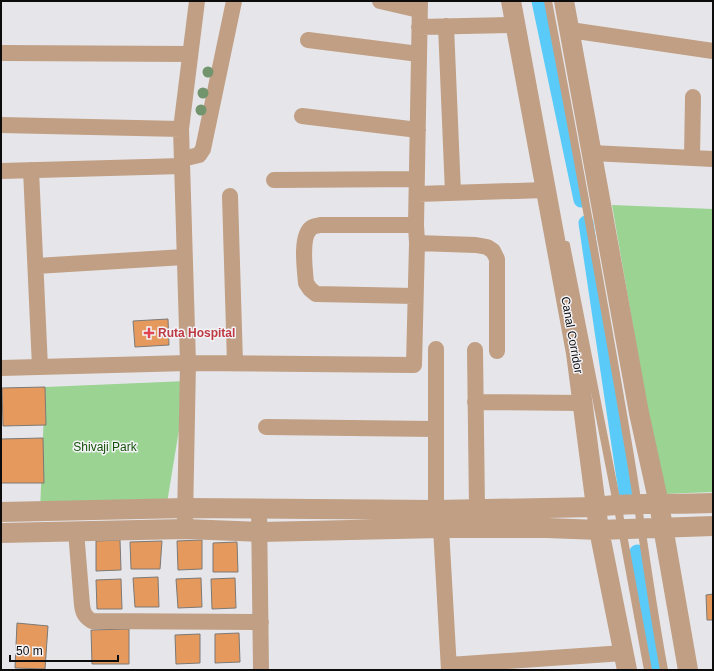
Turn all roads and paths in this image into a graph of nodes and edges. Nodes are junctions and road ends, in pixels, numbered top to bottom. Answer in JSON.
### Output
{"nodes":[{"id":1,"x":197,"y":1,"type":"edge"},
{"id":2,"x":234,"y":1,"type":"edge"},
{"id":3,"x":380,"y":1,"type":"edge"},
{"id":4,"x":520,"y":1,"type":"edge"},
{"id":5,"x":548,"y":1,"type":"edge"},
{"id":6,"x":564,"y":1,"type":"edge"},
{"id":7,"x":420,"y":6,"type":"edge"},
{"id":8,"x":516,"y":14,"type":"edge"},
{"id":9,"x":446,"y":26,"type":"junction"},
{"id":10,"x":419,"y":27,"type":"junction"},
{"id":11,"x":570,"y":30,"type":"junction"},
{"id":12,"x":308,"y":40,"type":"dead end"},
{"id":13,"x":713,"y":50,"type":"edge"},
{"id":14,"x":1,"y":53,"type":"edge"},
{"id":15,"x":190,"y":54,"type":"junction"},
{"id":16,"x":419,"y":54,"type":"junction"},
{"id":17,"x":692,"y":97,"type":"dead end"},
{"id":18,"x":302,"y":116,"type":"dead end"},
{"id":19,"x":1,"y":125,"type":"edge"},
{"id":20,"x":181,"y":129,"type":"junction"},
{"id":21,"x":418,"y":130,"type":"junction"},
{"id":22,"x":592,"y":153,"type":"junction"},
{"id":23,"x":692,"y":158,"type":"junction"},
{"id":24,"x":713,"y":159,"type":"edge"},
{"id":25,"x":182,"y":163,"type":"junction"},
{"id":26,"x":32,"y":170,"type":"junction"},
{"id":27,"x":1,"y":171,"type":"edge"},
{"id":28,"x":274,"y":180,"type":"dead end"},
{"id":29,"x":417,"y":187,"type":"junction"},
{"id":30,"x":546,"y":190,"type":"junction"},
{"id":31,"x":453,"y":193,"type":"junction"},
{"id":32,"x":230,"y":196,"type":"dead end"},
{"id":33,"x":416,"y":225,"type":"junction"},
{"id":34,"x":565,"y":239,"type":"dead end"},
{"id":35,"x":417,"y":243,"type":"junction"},
{"id":36,"x":184,"y":257,"type":"junction"},
{"id":37,"x":36,"y":266,"type":"junction"},
{"id":38,"x":415,"y":296,"type":"junction"},
{"id":39,"x":436,"y":349,"type":"dead end"},
{"id":40,"x":475,"y":350,"type":"dead end"},
{"id":41,"x":497,"y":351,"type":"dead end"},
{"id":42,"x":188,"y":363,"type":"junction"},
{"id":43,"x":235,"y":363,"type":"junction"},
{"id":44,"x":40,"y":367,"type":"junction"},
{"id":45,"x":1,"y":368,"type":"edge"},
{"id":46,"x":476,"y":402,"type":"junction"},
{"id":47,"x":583,"y":403,"type":"junction"},
{"id":48,"x":266,"y":427,"type":"dead end"},
{"id":49,"x":436,"y":429,"type":"junction"},
{"id":50,"x":713,"y":503,"type":"edge"},
{"id":51,"x":617,"y":504,"type":"junction"},
{"id":52,"x":659,"y":504,"type":"junction"},
{"id":53,"x":638,"y":505,"type":"junction"},
{"id":54,"x":596,"y":507,"type":"junction"},
{"id":55,"x":186,"y":508,"type":"junction"},
{"id":56,"x":259,"y":509,"type":"junction"},
{"id":57,"x":477,"y":509,"type":"junction"},
{"id":58,"x":1,"y":512,"type":"edge"},
{"id":59,"x":439,"y":519,"type":"junction"},
{"id":60,"x":713,"y":526,"type":"edge"},
{"id":61,"x":663,"y":528,"type":"junction"},
{"id":62,"x":185,"y":529,"type":"junction"},
{"id":63,"x":632,"y":529,"type":"junction"},
{"id":64,"x":599,"y":530,"type":"junction"},
{"id":65,"x":76,"y":531,"type":"junction"},
{"id":66,"x":260,"y":532,"type":"junction"},
{"id":67,"x":1,"y":533,"type":"edge"},
{"id":68,"x":261,"y":622,"type":"junction"},
{"id":69,"x":626,"y":662,"type":"edge"},
{"id":70,"x":449,"y":667,"type":"edge"},
{"id":71,"x":261,"y":670,"type":"edge"},
{"id":72,"x":648,"y":670,"type":"edge"},
{"id":73,"x":664,"y":670,"type":"edge"},
{"id":74,"x":688,"y":670,"type":"edge"}],
"edges":[{"from":1,"to":15,"type":"street"},
{"from":2,"to":25,"type":"street"},
{"from":3,"to":7,"type":"street"},
{"from":4,"to":8,"type":"lane"},
{"from":5,"to":53,"type":"lane"},
{"from":6,"to":11,"type":"street"},
{"from":7,"to":10,"type":"street"},
{"from":8,"to":9,"type":"street"},
{"from":8,"to":30,"type":"street","name":"Canal Corridor"},
{"from":9,"to":10,"type":"street"},
{"from":9,"to":31,"type":"street"},
{"from":10,"to":16,"type":"street"},
{"from":11,"to":13,"type":"street"},
{"from":11,"to":22,"type":"street"},
{"from":12,"to":16,"type":"street"},
{"from":14,"to":15,"type":"street"},
{"from":15,"to":20,"type":"street"},
{"from":16,"to":21,"type":"street"},
{"from":17,"to":23,"type":"street"},
{"from":18,"to":21,"type":"street"},
{"from":19,"to":20,"type":"street"},
{"from":20,"to":25,"type":"street"},
{"from":21,"to":29,"type":"street"},
{"from":22,"to":23,"type":"street"},
{"from":22,"to":52,"type":"street"},
{"from":23,"to":24,"type":"street"},
{"from":25,"to":26,"type":"street"},
{"from":25,"to":36,"type":"street"},
{"from":26,"to":27,"type":"street"},
{"from":26,"to":37,"type":"street"},
{"from":28,"to":29,"type":"street"},
{"from":29,"to":31,"type":"street"},
{"from":29,"to":33,"type":"street"},
{"from":30,"to":31,"type":"street"},
{"from":30,"to":47,"type":"street","name":"Canal Corridor"},
{"from":32,"to":43,"type":"street"},
{"from":33,"to":35,"type":"street"},
{"from":33,"to":38,"type":"street"},
{"from":34,"to":51,"type":"lane"},
{"from":35,"to":38,"type":"street"},
{"from":35,"to":41,"type":"street"},
{"from":36,"to":37,"type":"street"},
{"from":36,"to":42,"type":"street"},
{"from":37,"to":44,"type":"street"},
{"from":38,"to":43,"type":"street"},
{"from":39,"to":49,"type":"street"},
{"from":40,"to":46,"type":"street"},
{"from":42,"to":43,"type":"street"},
{"from":42,"to":44,"type":"street"},
{"from":42,"to":55,"type":"street"},
{"from":44,"to":45,"type":"street"},
{"from":46,"to":47,"type":"street"},
{"from":46,"to":57,"type":"street"},
{"from":47,"to":54,"type":"street","name":"Canal Corridor"},
{"from":48,"to":49,"type":"street"},
{"from":49,"to":59,"type":"street"},
{"from":50,"to":52,"type":"street"},
{"from":51,"to":53,"type":"street"},
{"from":51,"to":54,"type":"street"},
{"from":51,"to":63,"type":"lane"},
{"from":52,"to":53,"type":"street"},
{"from":52,"to":61,"type":"street"},
{"from":53,"to":63,"type":"lane"},
{"from":54,"to":57,"type":"street"},
{"from":54,"to":64,"type":"street","name":"Canal Corridor"},
{"from":55,"to":56,"type":"street"},
{"from":55,"to":58,"type":"street"},
{"from":55,"to":62,"type":"street"},
{"from":56,"to":59,"type":"street"},
{"from":56,"to":66,"type":"street"},
{"from":57,"to":59,"type":"street"},
{"from":59,"to":64,"type":"street"},
{"from":59,"to":66,"type":"street"},
{"from":59,"to":70,"type":"street"},
{"from":60,"to":61,"type":"street"},
{"from":61,"to":63,"type":"street"},
{"from":61,"to":74,"type":"street"},
{"from":62,"to":65,"type":"street"},
{"from":62,"to":66,"type":"street"},
{"from":63,"to":64,"type":"street"},
{"from":63,"to":72,"type":"lane"},
{"from":63,"to":73,"type":"lane"},
{"from":64,"to":69,"type":"street","name":"Canal Corridor"},
{"from":65,"to":67,"type":"street"},
{"from":65,"to":68,"type":"street"},
{"from":66,"to":68,"type":"street"},
{"from":68,"to":71,"type":"street"},
{"from":69,"to":70,"type":"street"}]}
